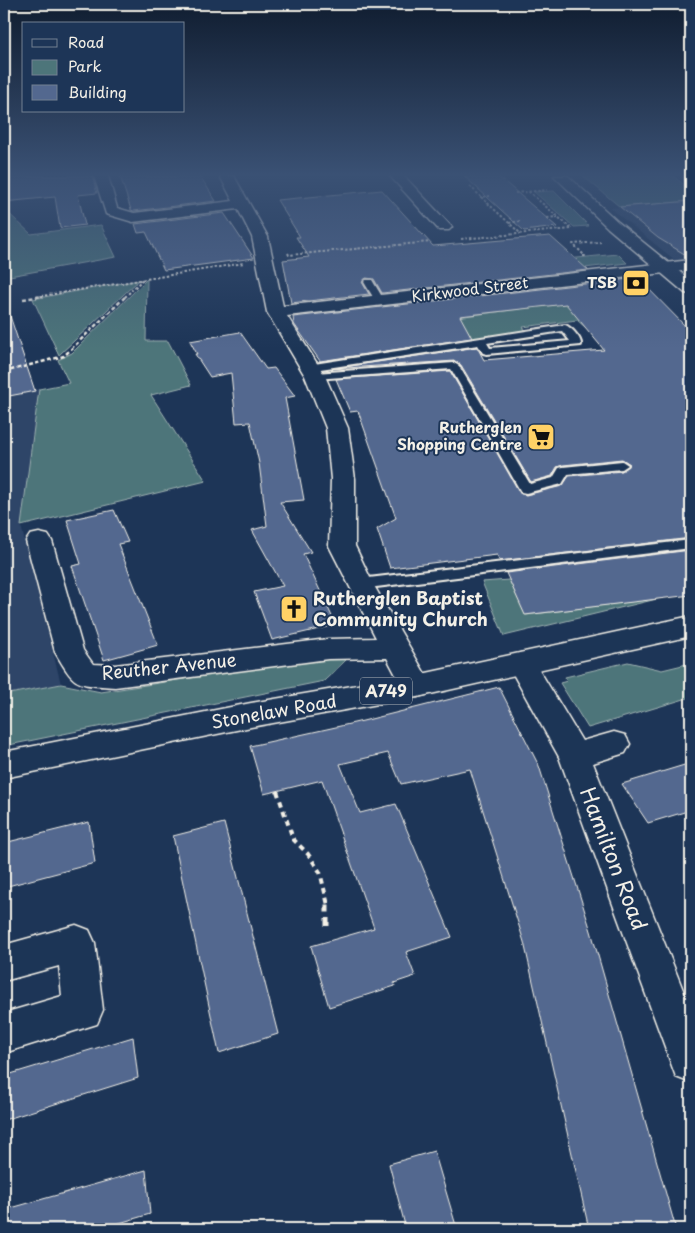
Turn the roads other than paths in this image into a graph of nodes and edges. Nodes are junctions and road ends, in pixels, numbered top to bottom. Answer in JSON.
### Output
{"nodes":[{"id":1,"x":258,"y":234,"type":"edge"},
{"id":2,"x":625,"y":234,"type":"edge"},
{"id":3,"x":691,"y":265,"type":"edge"},
{"id":4,"x":664,"y":268,"type":"junction"},
{"id":5,"x":369,"y":282,"type":"dead end"},
{"id":6,"x":691,"y":289,"type":"edge"},
{"id":7,"x":691,"y":295,"type":"edge"},
{"id":8,"x":379,"y":300,"type":"junction"},
{"id":9,"x":276,"y":312,"type":"junction"},
{"id":10,"x":481,"y":341,"type":"junction"},
{"id":11,"x":313,"y":372,"type":"junction"},
{"id":12,"x":622,"y":465,"type":"dead end"},
{"id":13,"x":40,"y":541,"type":"dead end"},
{"id":14,"x":691,"y":544,"type":"edge"},
{"id":15,"x":360,"y":584,"type":"junction"},
{"id":16,"x":691,"y":626,"type":"edge"},
{"id":17,"x":395,"y":648,"type":"junction"},
{"id":18,"x":521,"y":663,"type":"junction"},
{"id":19,"x":418,"y":686,"type":"junction"},
{"id":20,"x":614,"y":744,"type":"dead end"},
{"id":21,"x":574,"y":756,"type":"junction"},
{"id":22,"x":4,"y":765,"type":"edge"},
{"id":23,"x":4,"y":963,"type":"edge"},
{"id":24,"x":4,"y":1033,"type":"edge"},
{"id":25,"x":691,"y":1062,"type":"edge"}],
"edges":[{"from":1,"to":9,"type":"street"},
{"from":2,"to":4,"type":"street"},
{"from":3,"to":4,"type":"street","name":"Kirkwood Street"},
{"from":4,"to":6,"type":"street"},
{"from":4,"to":7,"type":"street"},
{"from":4,"to":8,"type":"street","name":"Kirkwood Street"},
{"from":5,"to":8,"type":"lane"},
{"from":8,"to":9,"type":"street","name":"Kirkwood Street"},
{"from":9,"to":11,"type":"street"},
{"from":10,"to":10,"type":"lane"},
{"from":10,"to":11,"type":"lane"},
{"from":11,"to":12,"type":"lane"},
{"from":11,"to":15,"type":"street"},
{"from":13,"to":17,"type":"street","name":"Reuther Avenue"},
{"from":14,"to":15,"type":"lane"},
{"from":15,"to":17,"type":"street"},
{"from":16,"to":18,"type":"street","name":"Stonelaw Road","number":"A749"},
{"from":17,"to":19,"type":"street"},
{"from":18,"to":19,"type":"street","name":"Stonelaw Road","number":"A749"},
{"from":18,"to":21,"type":"street","name":"Hamilton Road"},
{"from":19,"to":22,"type":"street","name":"Stonelaw Road","number":"A749"},
{"from":20,"to":21,"type":"street"},
{"from":21,"to":25,"type":"street","name":"Hamilton Road"},
{"from":23,"to":24,"type":"street"}]}
